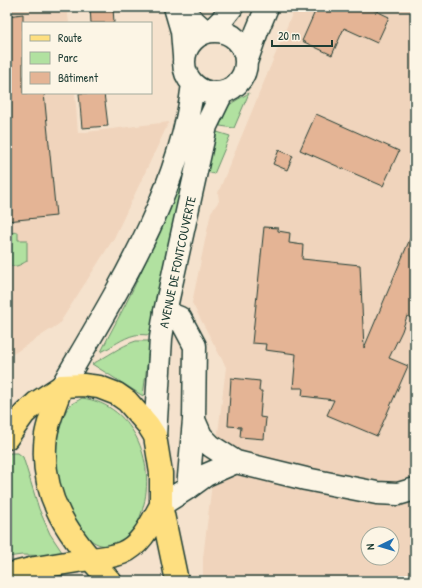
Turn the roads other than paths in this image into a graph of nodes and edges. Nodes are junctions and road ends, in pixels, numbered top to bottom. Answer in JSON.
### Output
{"nodes":[{"id":1,"x":175,"y":7,"type":"edge"},
{"id":2,"x":178,"y":7,"type":"edge"},
{"id":3,"x":232,"y":7,"type":"edge"},
{"id":4,"x":267,"y":7,"type":"edge"},
{"id":5,"x":209,"y":31,"type":"junction"},
{"id":6,"x":184,"y":56,"type":"junction"},
{"id":7,"x":246,"y":62,"type":"junction"},
{"id":8,"x":193,"y":84,"type":"junction"},
{"id":9,"x":222,"y":93,"type":"junction"},
{"id":10,"x":165,"y":312,"type":"junction"},
{"id":11,"x":62,"y":386,"type":"junction"},
{"id":12,"x":194,"y":420,"type":"junction"},
{"id":13,"x":155,"y":436,"type":"junction"},
{"id":14,"x":7,"y":438,"type":"edge"},
{"id":15,"x":236,"y":462,"type":"junction"},
{"id":16,"x":188,"y":488,"type":"junction"},
{"id":17,"x":415,"y":489,"type":"edge"},
{"id":18,"x":161,"y":505,"type":"junction"},
{"id":19,"x":90,"y":559,"type":"junction"},
{"id":20,"x":10,"y":574,"type":"edge"},
{"id":21,"x":53,"y":581,"type":"edge"},
{"id":22,"x":110,"y":581,"type":"edge"},
{"id":23,"x":177,"y":581,"type":"edge"}],
"edges":[{"from":1,"to":6,"type":"main road"},
{"from":2,"to":5,"type":"main road"},
{"from":3,"to":5,"type":"main road"},
{"from":4,"to":7,"type":"main road"},
{"from":5,"to":6,"type":"main road"},
{"from":5,"to":7,"type":"main road"},
{"from":6,"to":8,"type":"main road"},
{"from":7,"to":9,"type":"main road"},
{"from":8,"to":9,"type":"main road"},
{"from":8,"to":11,"type":"main road","name":"AVENUE DE FONTCOUVERTE"},
{"from":9,"to":10,"type":"main road","name":"AVENUE DE FONTCOUVERTE"},
{"from":10,"to":12,"type":"main road"},
{"from":10,"to":13,"type":"main road","name":"AVENUE DE FONTCOUVERTE"},
{"from":11,"to":13,"type":"main road"},
{"from":11,"to":14,"type":"main road"},
{"from":11,"to":19,"type":"main road"},
{"from":12,"to":15,"type":"main road"},
{"from":12,"to":16,"type":"main road"},
{"from":13,"to":18,"type":"main road"},
{"from":15,"to":16,"type":"main road"},
{"from":15,"to":17,"type":"main road"},
{"from":16,"to":18,"type":"main road"},
{"from":18,"to":19,"type":"main road"},
{"from":18,"to":23,"type":"main road"},
{"from":19,"to":20,"type":"main road"},
{"from":19,"to":22,"type":"main road"},
{"from":20,"to":21,"type":"main road"}]}
